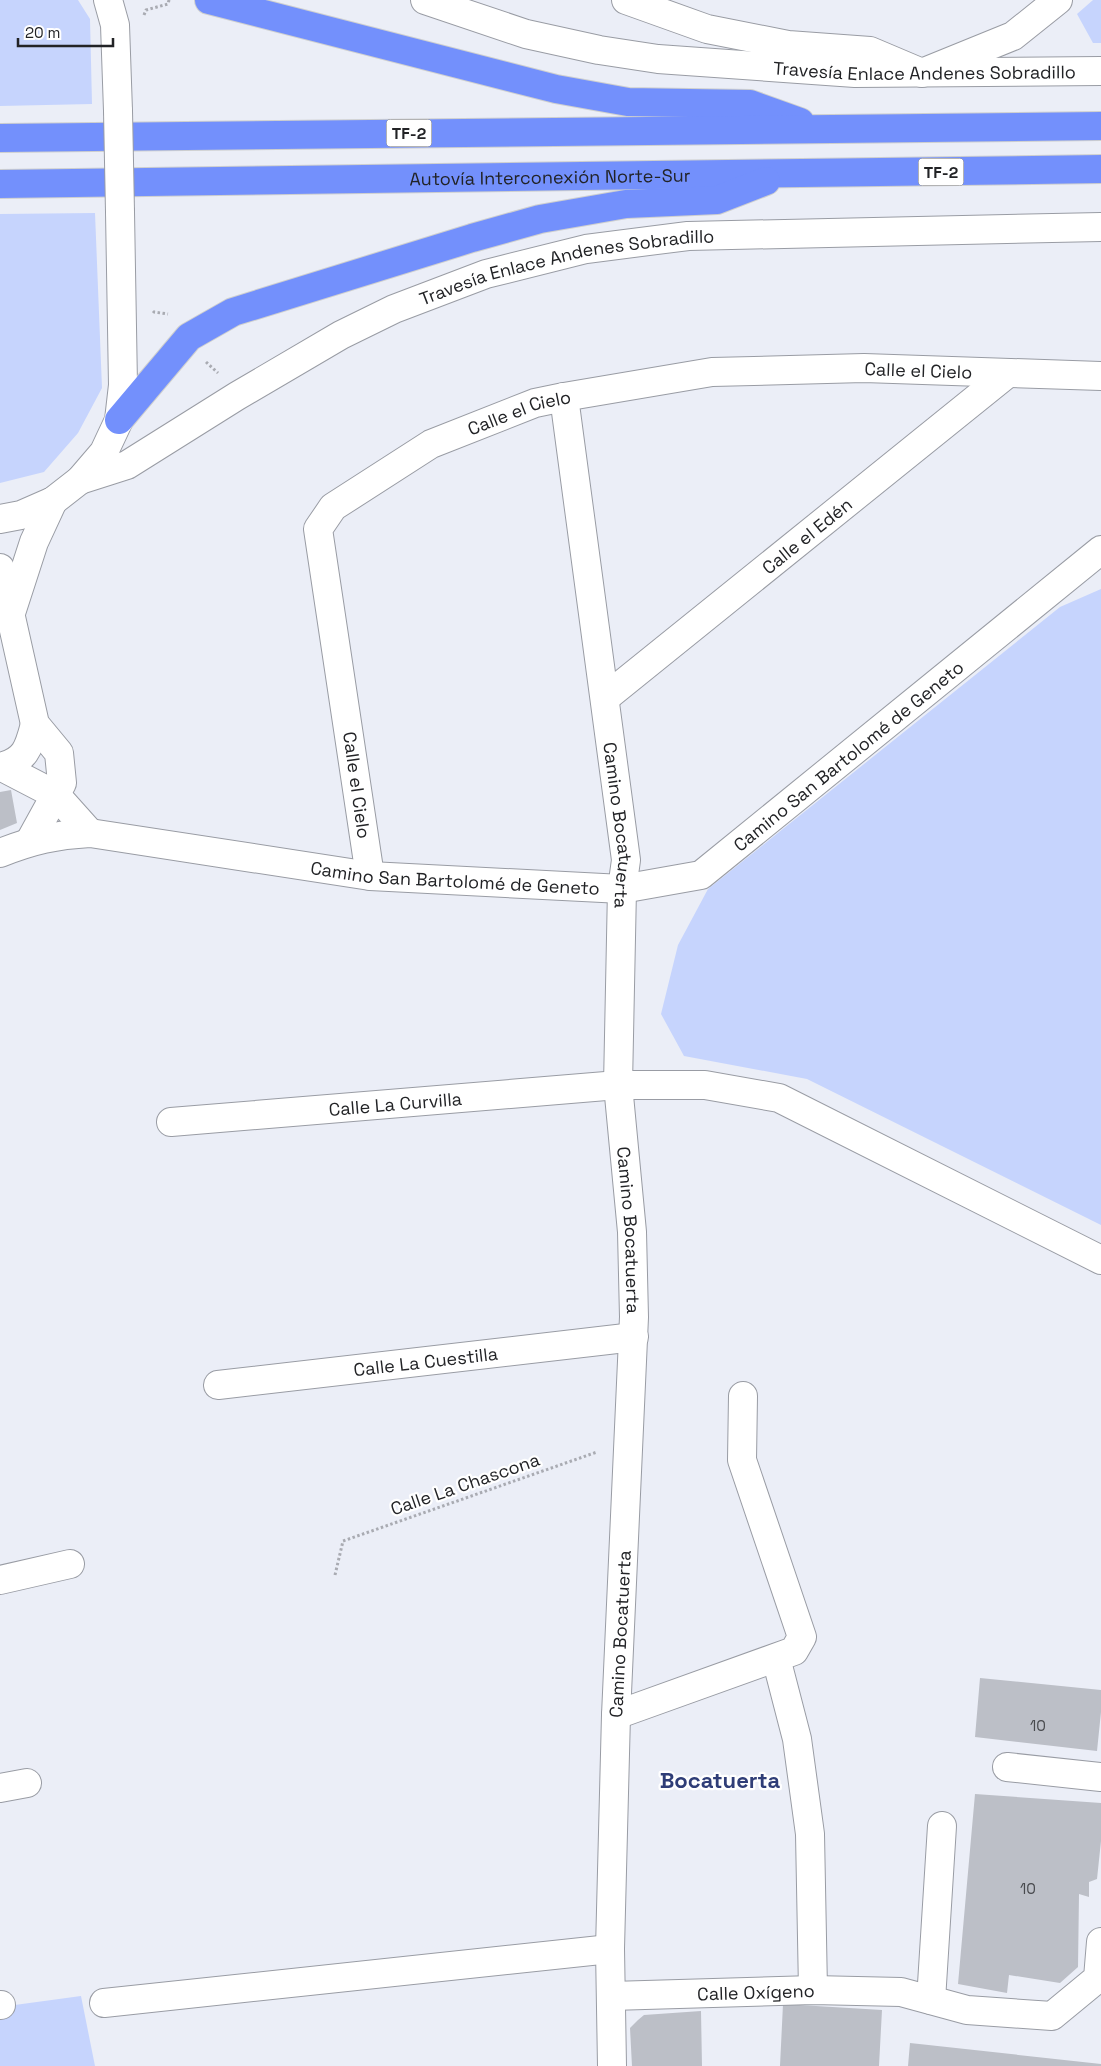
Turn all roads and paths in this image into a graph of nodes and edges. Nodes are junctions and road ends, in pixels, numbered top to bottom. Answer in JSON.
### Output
{"nodes":[{"id":1,"x":108,"y":0,"type":"edge"},
{"id":2,"x":209,"y":0,"type":"edge"},
{"id":3,"x":425,"y":0,"type":"edge"},
{"id":4,"x":626,"y":0,"type":"edge"},
{"id":5,"x":1058,"y":0,"type":"edge"},
{"id":6,"x":1101,"y":71,"type":"edge"},
{"id":7,"x":922,"y":73,"type":"junction"},
{"id":8,"x":1101,"y":126,"type":"edge"},
{"id":9,"x":818,"y":128,"type":"junction"},
{"id":10,"x":0,"y":138,"type":"edge"},
{"id":11,"x":1101,"y":169,"type":"edge"},
{"id":12,"x":781,"y":174,"type":"junction"},
{"id":13,"x":0,"y":184,"type":"edge"},
{"id":14,"x":1101,"y":227,"type":"edge"},
{"id":15,"x":1008,"y":373,"type":"junction"},
{"id":16,"x":1101,"y":376,"type":"edge"},
{"id":17,"x":564,"y":397,"type":"junction"},
{"id":18,"x":119,"y":420,"type":"junction"},
{"id":19,"x":80,"y":480,"type":"junction"},
{"id":20,"x":53,"y":501,"type":"junction"},
{"id":21,"x":0,"y":519,"type":"edge"},
{"id":22,"x":1101,"y":550,"type":"edge"},
{"id":23,"x":0,"y":568,"type":"edge"},
{"id":24,"x":5,"y":606,"type":"edge"},
{"id":25,"x":605,"y":698,"type":"junction"},
{"id":26,"x":35,"y":724,"type":"junction"},
{"id":27,"x":1,"y":767,"type":"edge"},
{"id":28,"x":56,"y":795,"type":"junction"},
{"id":29,"x":90,"y":833,"type":"junction"},
{"id":30,"x":30,"y":841,"type":"junction"},
{"id":31,"x":0,"y":853,"type":"edge"},
{"id":32,"x":370,"y":876,"type":"junction"},
{"id":33,"x":622,"y":889,"type":"junction"},
{"id":34,"x":618,"y":1086,"type":"junction"},
{"id":35,"x":171,"y":1122,"type":"dead end"},
{"id":36,"x":1101,"y":1260,"type":"edge"},
{"id":37,"x":634,"y":1337,"type":"junction"},
{"id":38,"x":218,"y":1385,"type":"dead end"},
{"id":39,"x":743,"y":1396,"type":"dead end"},
{"id":40,"x":628,"y":1441,"type":"junction"},
{"id":41,"x":70,"y":1564,"type":"dead end"},
{"id":42,"x":335,"y":1575,"type":"dead end"},
{"id":43,"x":0,"y":1580,"type":"edge"},
{"id":44,"x":776,"y":1658,"type":"junction"},
{"id":45,"x":616,"y":1715,"type":"junction"},
{"id":46,"x":1007,"y":1768,"type":"dead end"},
{"id":47,"x":1101,"y":1777,"type":"edge"},
{"id":48,"x":27,"y":1783,"type":"dead end"},
{"id":49,"x":0,"y":1788,"type":"edge"},
{"id":50,"x":942,"y":1826,"type":"dead end"},
{"id":51,"x":1101,"y":1942,"type":"edge"},
{"id":52,"x":610,"y":1949,"type":"junction"},
{"id":53,"x":813,"y":1990,"type":"junction"},
{"id":54,"x":611,"y":1996,"type":"junction"},
{"id":55,"x":931,"y":2000,"type":"junction"},
{"id":56,"x":104,"y":2003,"type":"dead end"},
{"id":57,"x":612,"y":2066,"type":"edge"}],
"edges":[{"from":1,"to":18,"type":"street","bridge":true},
{"from":2,"to":9,"type":"highway"},
{"from":3,"to":7,"type":"street","name":"Travesía Enlace Andenes Sobradillo"},
{"from":4,"to":7,"type":"street"},
{"from":5,"to":7,"type":"street"},
{"from":6,"to":7,"type":"street","name":"Travesía Enlace Andenes Sobradillo"},
{"from":8,"to":9,"type":"highway","number":"TF-2"},
{"from":9,"to":10,"type":"highway","number":"TF-2"},
{"from":11,"to":12,"type":"highway","name":"Autovía Interconexión Norte-Sur","number":"TF-2"},
{"from":12,"to":13,"type":"highway","name":"Autovía Interconexión Norte-Sur","number":"TF-2"},
{"from":12,"to":18,"type":"highway"},
{"from":14,"to":19,"type":"street","name":"Travesía Enlace Andenes Sobradillo"},
{"from":15,"to":16,"type":"street","name":"Calle el Cielo"},
{"from":15,"to":17,"type":"street","name":"Calle el Cielo"},
{"from":15,"to":25,"type":"street","name":"Calle el Edén"},
{"from":17,"to":25,"type":"street","name":"Camino Bocatuerta"},
{"from":17,"to":32,"type":"street","name":"Calle el Cielo"},
{"from":18,"to":19,"type":"street"},
{"from":19,"to":20,"type":"street"},
{"from":20,"to":21,"type":"street"},
{"from":20,"to":24,"type":"street"},
{"from":22,"to":33,"type":"street","name":"Camino San Bartolomé de Geneto"},
{"from":23,"to":24,"type":"street"},
{"from":24,"to":26,"type":"street"},
{"from":25,"to":33,"type":"street","name":"Camino Bocatuerta"},
{"from":26,"to":27,"type":"street"},
{"from":26,"to":28,"type":"street"},
{"from":27,"to":28,"type":"street"},
{"from":28,"to":29,"type":"street"},
{"from":28,"to":30,"type":"street"},
{"from":29,"to":30,"type":"street","name":"Camino San Bartolomé de Geneto"},
{"from":29,"to":32,"type":"street","name":"Camino San Bartolomé de Geneto"},
{"from":30,"to":31,"type":"street","name":"Camino San Bartolomé de Geneto"},
{"from":32,"to":33,"type":"street","name":"Camino San Bartolomé de Geneto"},
{"from":33,"to":34,"type":"street","name":"Camino Bocatuerta"},
{"from":34,"to":35,"type":"street","name":"Calle La Curvilla"},
{"from":34,"to":36,"type":"street","name":"Calle La Curvilla"},
{"from":34,"to":37,"type":"street","name":"Camino Bocatuerta"},
{"from":37,"to":38,"type":"street","name":"Calle La Cuestilla"},
{"from":37,"to":40,"type":"street","name":"Camino Bocatuerta"},
{"from":39,"to":44,"type":"street"},
{"from":40,"to":42,"type":"path","name":"Calle La Chascona"},
{"from":40,"to":45,"type":"street","name":"Camino Bocatuerta"},
{"from":41,"to":43,"type":"street"},
{"from":44,"to":45,"type":"street"},
{"from":44,"to":53,"type":"street"},
{"from":45,"to":52,"type":"street","name":"Camino Bocatuerta"},
{"from":46,"to":47,"type":"street"},
{"from":48,"to":49,"type":"street"},
{"from":50,"to":55,"type":"street"},
{"from":51,"to":55,"type":"street","name":"Calle Oxígeno"},
{"from":52,"to":54,"type":"street","name":"Camino Bocatuerta"},
{"from":52,"to":56,"type":"street"},
{"from":53,"to":54,"type":"street","name":"Calle Oxígeno"},
{"from":53,"to":55,"type":"street","name":"Calle Oxígeno"},
{"from":54,"to":57,"type":"street","name":"Camino Bocatuerta"}]}
